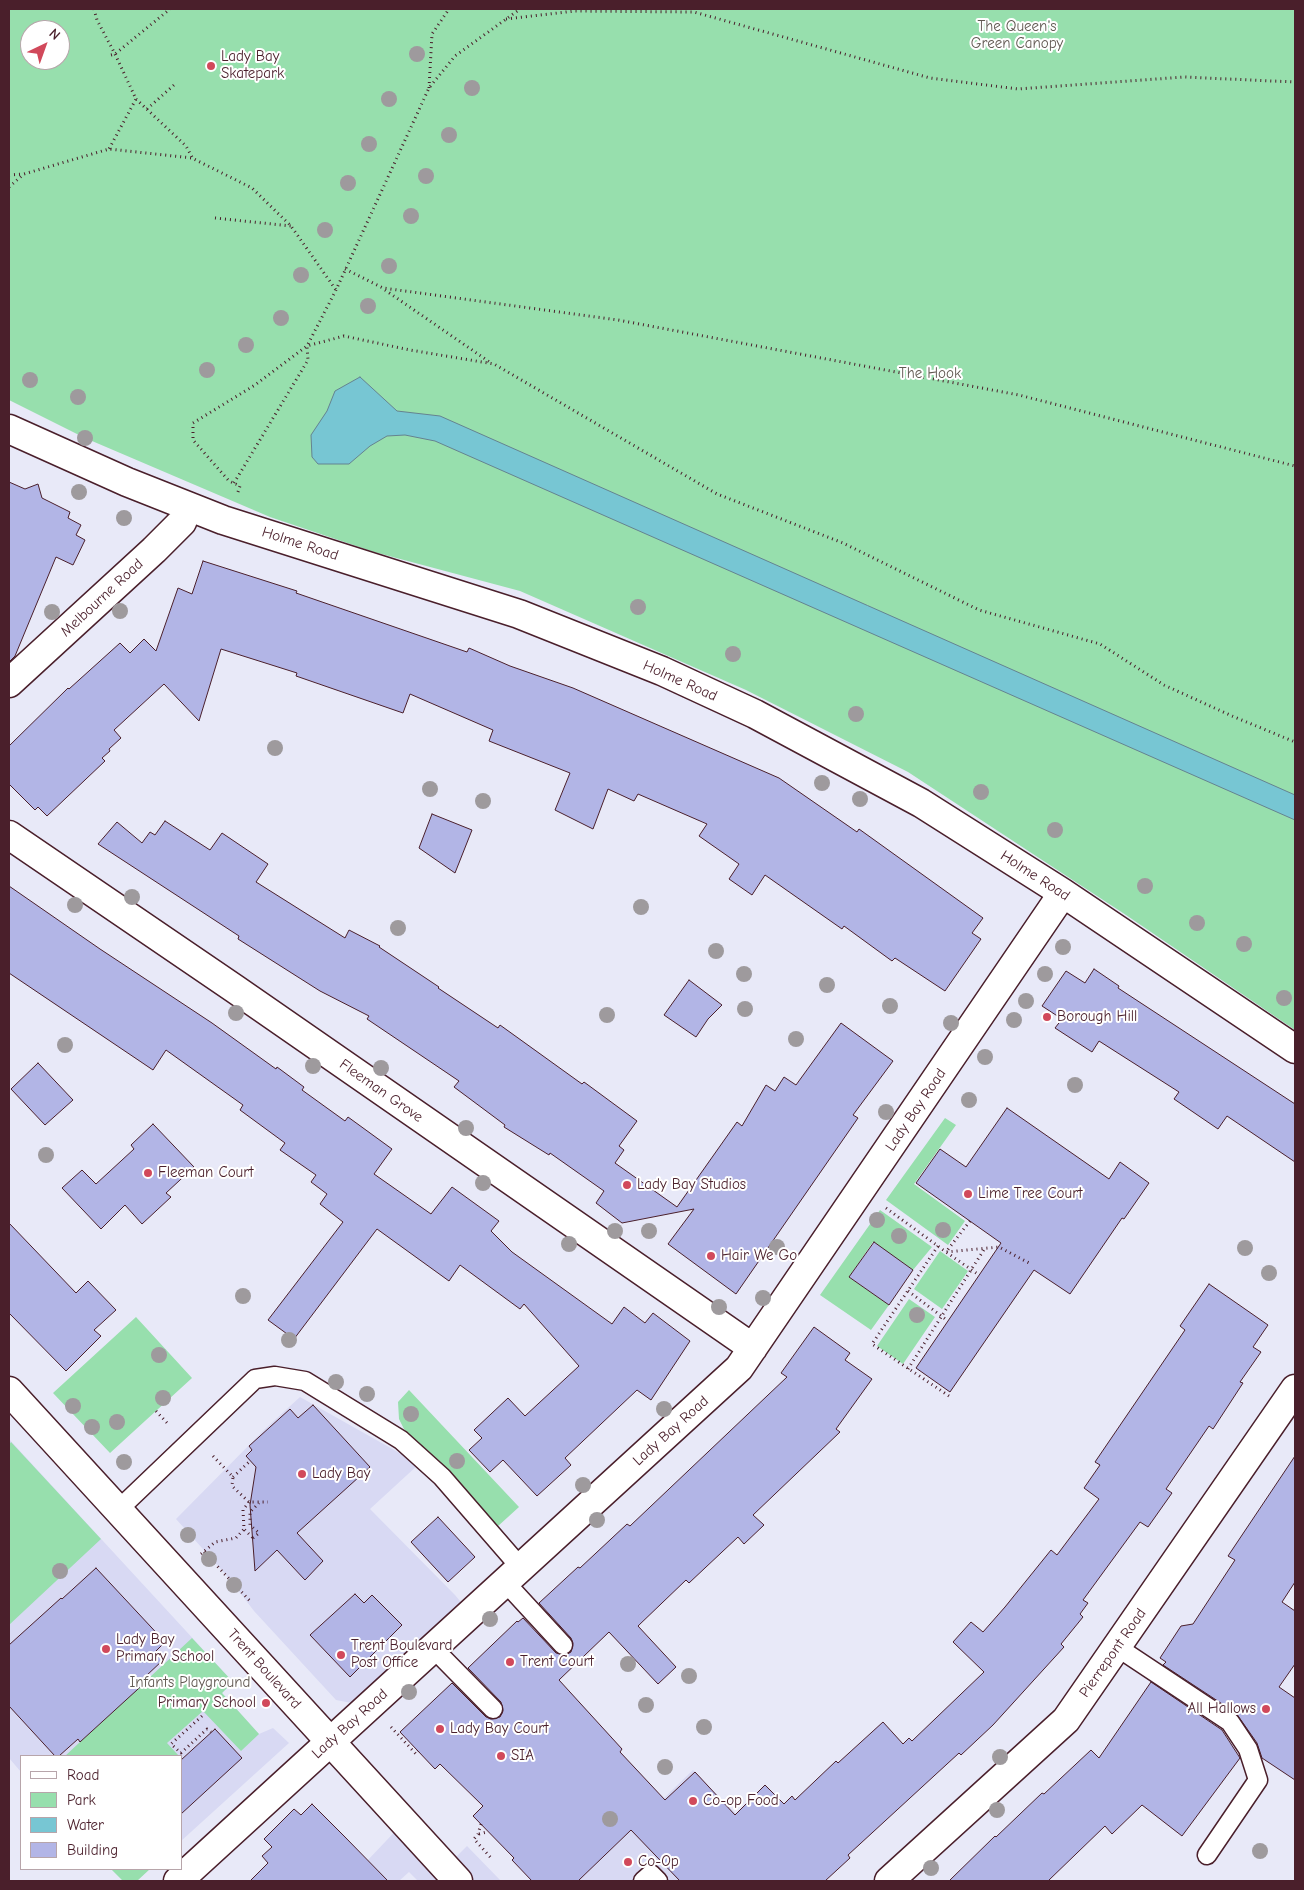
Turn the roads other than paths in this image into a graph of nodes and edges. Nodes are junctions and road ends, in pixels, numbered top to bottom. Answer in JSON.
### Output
{"nodes":[{"id":1,"x":9,"y":428,"type":"edge"},
{"id":2,"x":188,"y":507,"type":"junction"},
{"id":3,"x":9,"y":683,"type":"edge"},
{"id":4,"x":9,"y":835,"type":"edge"},
{"id":5,"x":1063,"y":894,"type":"junction"},
{"id":6,"x":1295,"y":1049,"type":"edge"},
{"id":7,"x":753,"y":1348,"type":"junction"},
{"id":8,"x":1295,"y":1389,"type":"edge"},
{"id":9,"x":9,"y":1392,"type":"edge"},
{"id":10,"x":118,"y":1510,"type":"junction"},
{"id":11,"x":513,"y":1575,"type":"junction"},
{"id":12,"x":563,"y":1645,"type":"dead end"},
{"id":13,"x":433,"y":1648,"type":"junction"},
{"id":14,"x":1117,"y":1648,"type":"junction"},
{"id":15,"x":493,"y":1709,"type":"dead end"},
{"id":16,"x":330,"y":1742,"type":"junction"},
{"id":17,"x":1207,"y":1855,"type":"dead end"},
{"id":18,"x":178,"y":1881,"type":"edge"},
{"id":19,"x":458,"y":1881,"type":"edge"},
{"id":20,"x":643,"y":1881,"type":"edge"},
{"id":21,"x":658,"y":1881,"type":"edge"},
{"id":22,"x":889,"y":1881,"type":"edge"}],
"edges":[{"from":1,"to":2,"type":"street","name":"Holme Road"},
{"from":2,"to":3,"type":"street","name":"Melbourne Road"},
{"from":2,"to":5,"type":"street","name":"Holme Road"},
{"from":4,"to":7,"type":"street","name":"Fleeman Grove"},
{"from":5,"to":6,"type":"street","name":"Holme Road"},
{"from":5,"to":7,"type":"street","name":"Lady Bay Road"},
{"from":7,"to":11,"type":"street","name":"Lady Bay Road"},
{"from":8,"to":14,"type":"street","name":"Pierrepont Road"},
{"from":9,"to":10,"type":"street","name":"Trent Boulevard"},
{"from":10,"to":11,"type":"lane"},
{"from":10,"to":16,"type":"street","name":"Trent Boulevard"},
{"from":11,"to":12,"type":"lane"},
{"from":11,"to":13,"type":"street","name":"Lady Bay Road"},
{"from":13,"to":15,"type":"lane"},
{"from":13,"to":16,"type":"street","name":"Lady Bay Road"},
{"from":14,"to":17,"type":"lane"},
{"from":14,"to":22,"type":"street","name":"Pierrepont Road"},
{"from":16,"to":18,"type":"street","name":"Lady Bay Road"},
{"from":16,"to":19,"type":"street","name":"Trent Boulevard"},
{"from":20,"to":21,"type":"lane"}]}
